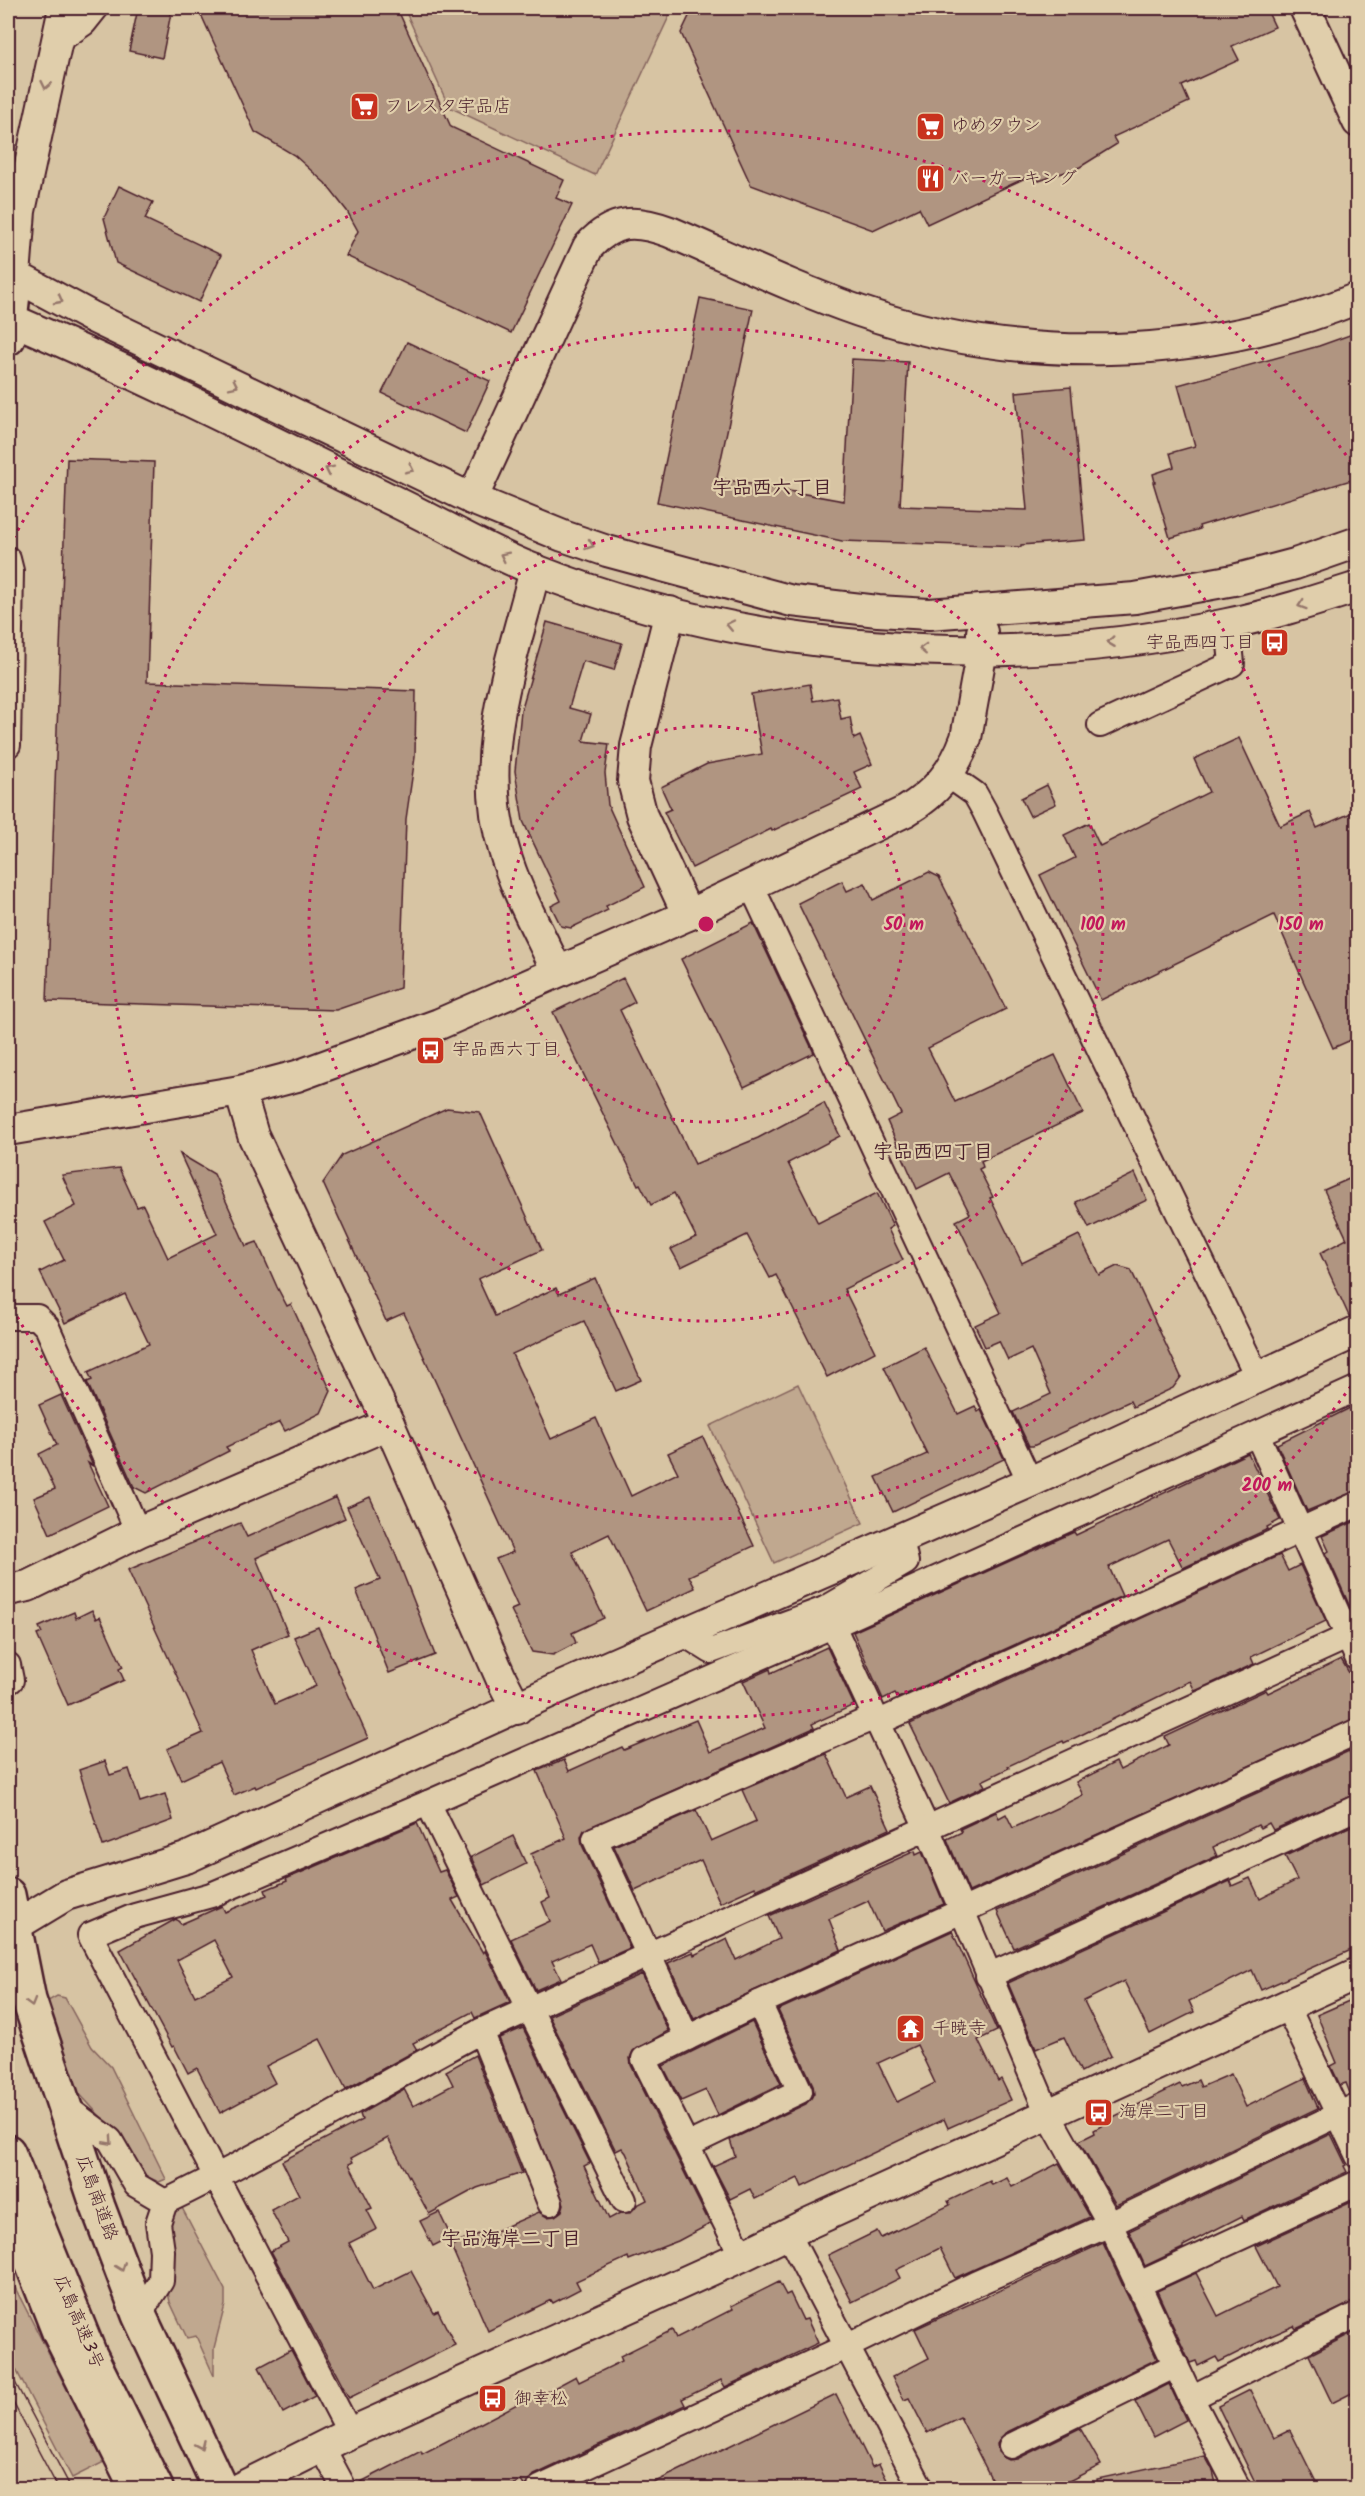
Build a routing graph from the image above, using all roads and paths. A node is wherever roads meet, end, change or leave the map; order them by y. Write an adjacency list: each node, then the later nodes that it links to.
1 (64, 8): 4 (street)
2 (96, 8): 4 (street)
3 (1305, 8): 5 (street)
4 (55, 44): 6 (street, one-way to 6)
5 (1358, 122)
6 (10, 267): 8 (highway); 9 (street, one-way to 9)
7 (1358, 298): 9 (street)
8 (8, 325): 12 (street, one-way to 8)
9 (472, 499): 15 (street, one-way to 15)
10 (1358, 542): 15 (street)
11 (8, 559): 19 (street)
12 (535, 570): 14 (street); 23 (street)
13 (1358, 587): 16 (street, one-way to 16)
14 (670, 612): 17 (street, one-way to 14); 22 (street)
15 (981, 612): 17 (street)
16 (1228, 624): 17 (street, one-way to 17); 18 (street)
17 (982, 650): 20 (street)
18 (1100, 724)
19 (8, 745)
20 (948, 775): 21 (street); 28 (street)
21 (751, 885): 22 (street); 32 (street)
22 (688, 915): 23 (street)
23 (557, 971): 24 (street)
24 (240, 1091): 25 (street); 30 (street)
25 (8, 1130)
26 (8, 1317): 35 (street)
27 (1353, 1336): 28 (street)
28 (1258, 1378): 32 (street)
29 (1358, 1388): 31 (street)
30 (389, 1424): 35 (street); 42 (street)
31 (1257, 1434): 34 (street); 38 (street)
32 (1030, 1482): 36 (street)
33 (1358, 1504): 34 (street)
34 (1300, 1530): 40 (street); 43 (street)
35 (138, 1532): 37 (street)
36 (901, 1539): 38 (street); 39 (street)
37 (8, 1590)
38 (829, 1617): 39 (street); 43 (street); 45 (street)
39 (684, 1634): 42 (street)
40 (1353, 1634): 41 (street); 47 (street)
41 (1358, 1659)
42 (517, 1709): 49 (street)
43 (876, 1720): 47 (street); 50 (street)
44 (1358, 1731): 48 (street)
45 (428, 1803): 55 (street); 64 (street)
46 (1358, 1807): 52 (street)
47 (927, 1828): 48 (street); 50 (street)
48 (961, 1911): 52 (street); 53 (street)
49 (10, 1917): 58 (highway, 広島南道路, one-way to 58)
50 (649, 1956): 55 (street); 57 (street)
51 (1358, 1973): 54 (street)
52 (988, 1976): 60 (street)
53 (759, 2003): 57 (street); 61 (street)
54 (1287, 2006): 59 (street); 60 (street)
55 (530, 2011): 56 (street); 66 (street)
56 (481, 2031): 64 (street); 69 (street)
57 (687, 2038): 61 (street)
58 (63, 2105): 68 (street, one-way to 68); 75 (highway, 広島南道路, one-way to 75)
59 (1348, 2110): 63 (street); 70 (street)
60 (1048, 2114): 70 (street); 71 (street)
61 (687, 2145): 72 (street)
62 (8, 2152): 83 (highway, 広島高速3号)
63 (1358, 2156)
64 (216, 2177): 68 (street); 79 (street)
65 (1358, 2183): 73 (street)
66 (624, 2200)
67 (8, 2202): 82 (highway)
68 (165, 2202): 75 (street)
69 (550, 2202)
70 (1110, 2224): 73 (street); 76 (street)
71 (788, 2234): 72 (street); 76 (street)
72 (742, 2256): 79 (street)
73 (1137, 2285): 77 (street)
74 (1358, 2314): 78 (street)
75 (139, 2315): 84 (highway, 広島南道路, one-way to 84)
76 (848, 2346): 87 (street); 88 (street)
77 (1176, 2365): 78 (street); 80 (street)
78 (1191, 2398): 89 (street)
79 (350, 2433): 81 (street)
80 (1011, 2446)
81 (322, 2447): 85 (street); 86 (street)
82 (137, 2488)
83 (156, 2488)
84 (220, 2488)
85 (240, 2488)
86 (344, 2488)
87 (540, 2488)
88 (921, 2488)
89 (1238, 2488)

